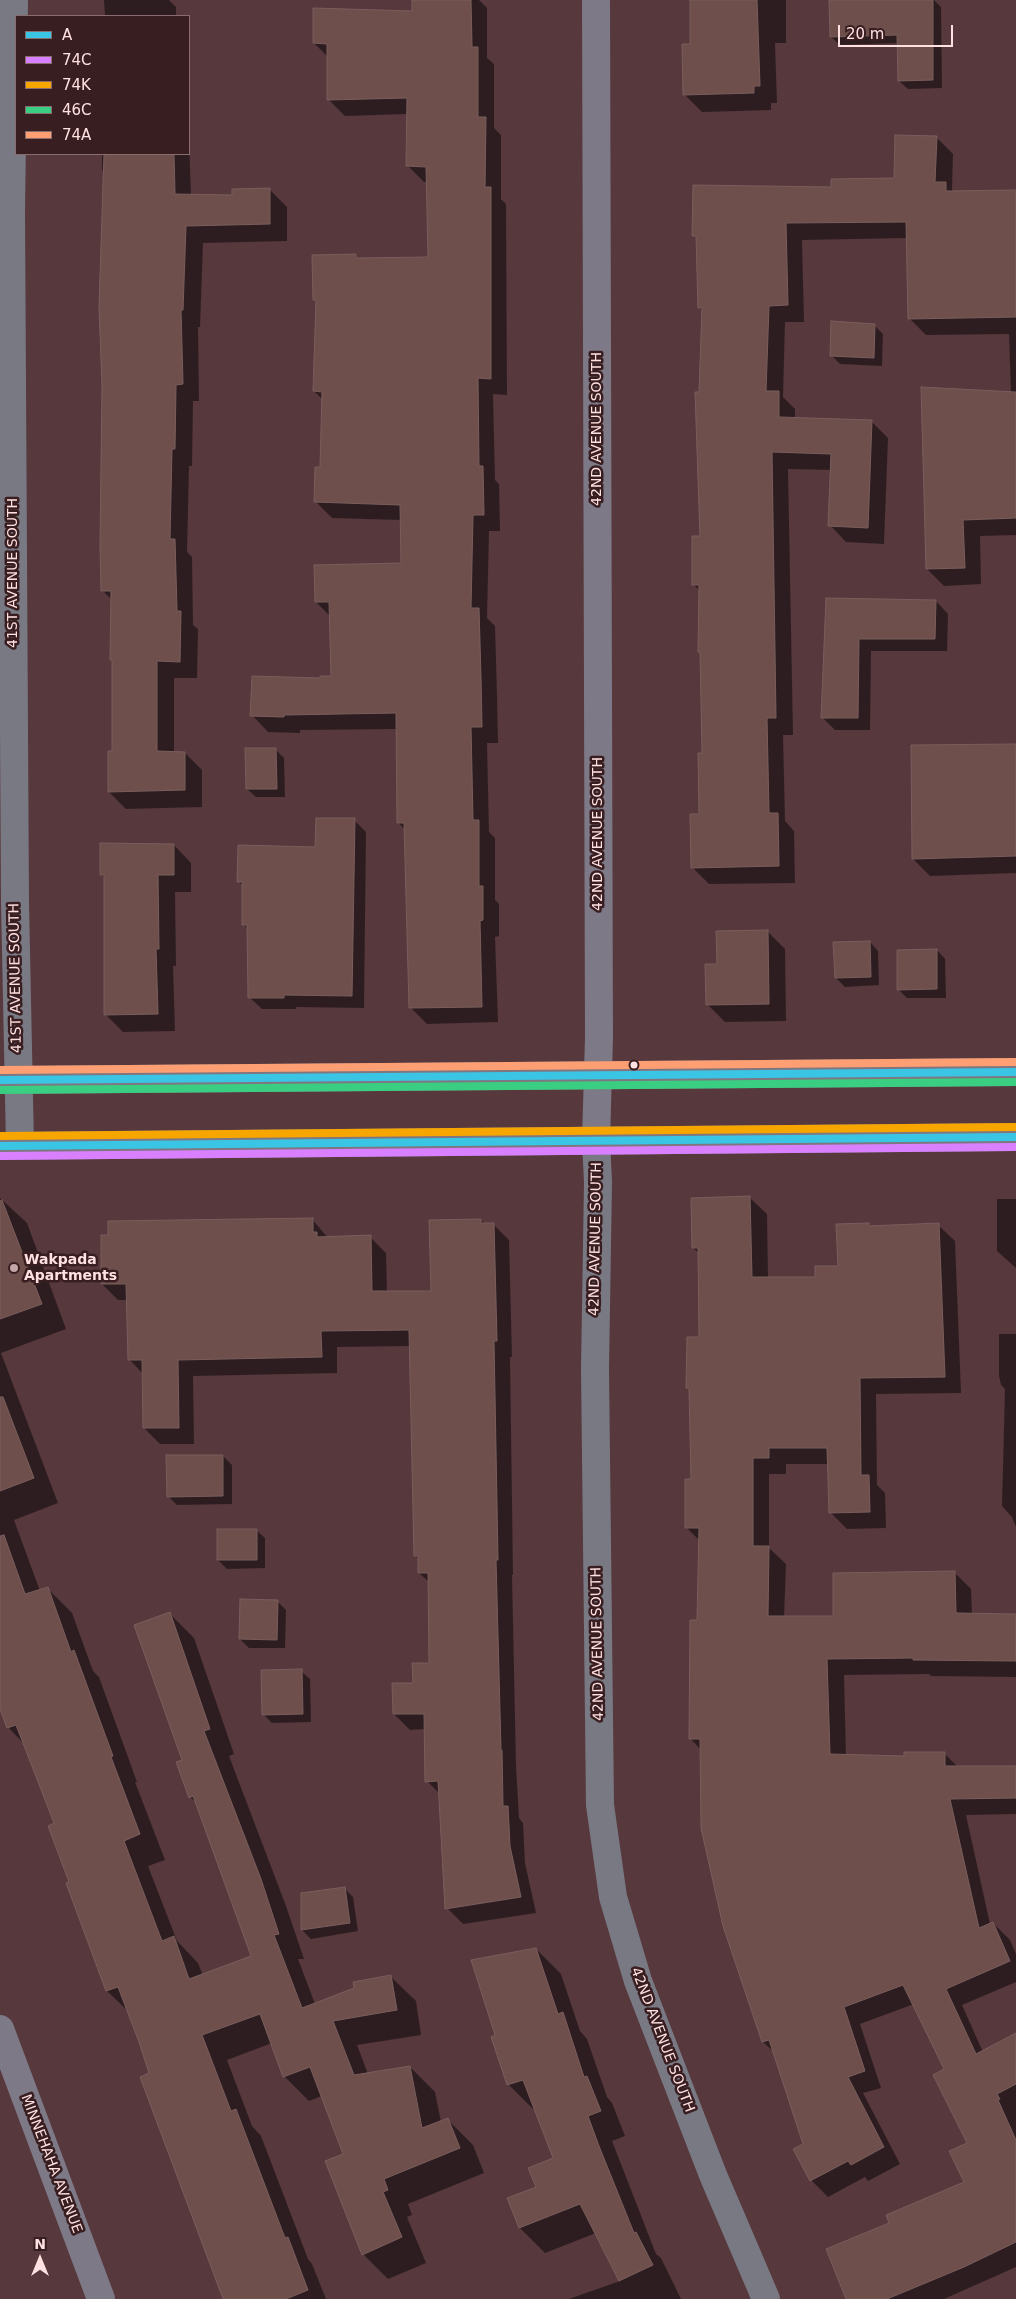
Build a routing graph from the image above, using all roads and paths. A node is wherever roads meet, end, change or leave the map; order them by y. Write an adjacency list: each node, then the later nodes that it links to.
1 (14, 0): 5 (street, 41ST AVENUE SOUTH)
2 (596, 0): 4 (street, 42ND AVENUE SOUTH)
3 (1016, 1072): 4 (main road)
4 (597, 1075): 5 (main road); 7 (street, 42ND AVENUE SOUTH)
5 (9, 1080): 8 (street, 41ST AVENUE SOUTH)
6 (1016, 1137): 7 (main road)
7 (596, 1140): 8 (main road); 11 (street, 42ND AVENUE SOUTH)
8 (10, 1146)
9 (0, 2029): 10 (street, MINNEHAHA AVENUE)
10 (101, 2299)
11 (766, 2299)

